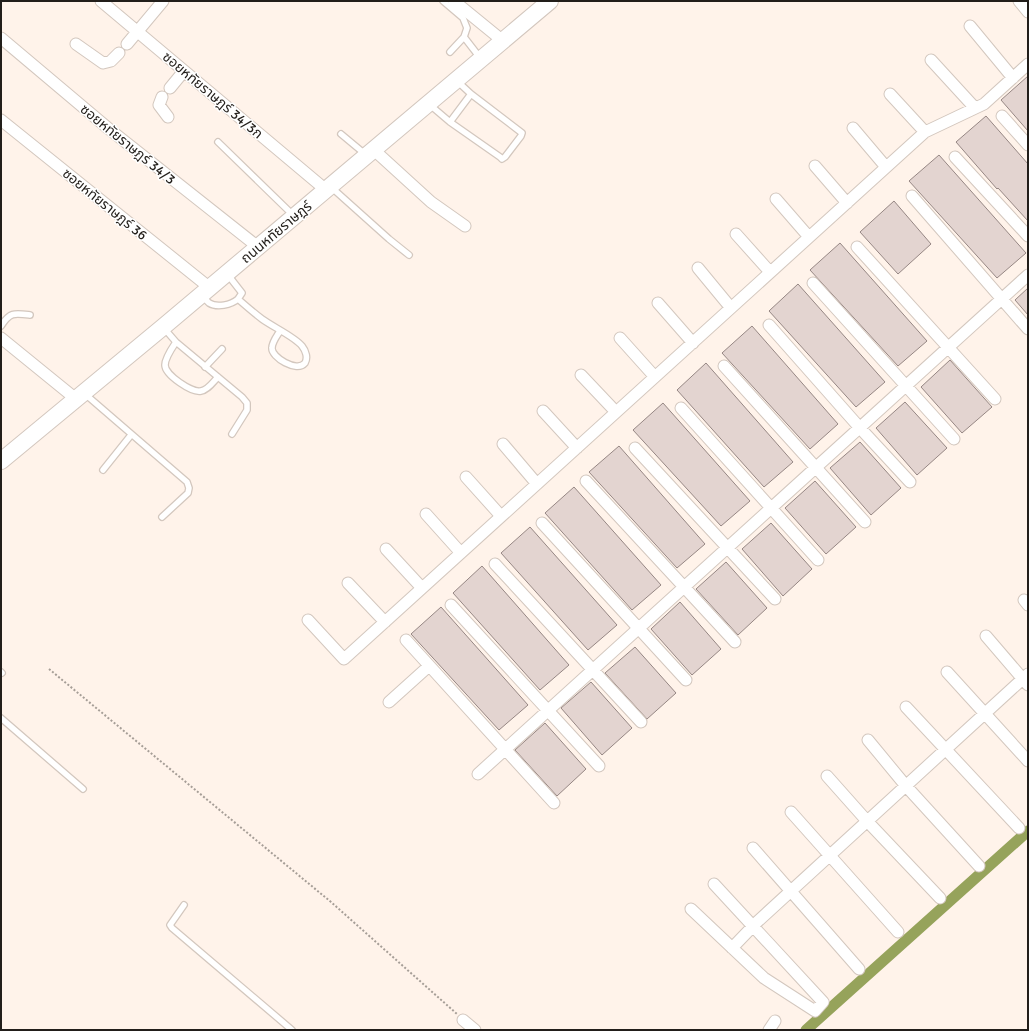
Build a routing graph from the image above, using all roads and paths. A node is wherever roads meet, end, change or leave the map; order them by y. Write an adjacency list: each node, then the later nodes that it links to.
1 (100, 1): 9 (street, ซอยหทัยราษฎร์ 34/3ก)
2 (163, 1): 9 (street)
3 (443, 1): 10 (lane)
4 (454, 1): 12 (street)
5 (550, 1): 12 (main road, ถนนหทัยราษฎร์)
6 (1019, 1): 7 (street)
7 (1028, 12)
8 (970, 26): 21 (street)
9 (137, 32): 14 (street); 20 (street, ซอยหทัยราษฎร์ 34/3ก)
10 (464, 37): 15 (lane); 17 (lane)
11 (1, 38): 51 (street, ซอยหทัยราษฎร์ 34/3)
12 (503, 41): 17 (main road, ถนนหทัยราษฎร์)
13 (76, 44): 16 (street)
14 (127, 44)
15 (450, 52)
16 (119, 53)
17 (481, 59): 22 (main road, ถนนหทัยราษฎร์)
18 (931, 60): 28 (street)
19 (1028, 64): 21 (street)
20 (184, 71): 23 (street); 42 (street, ซอยหทัยราษฎร์ 34/3ก)
21 (1013, 78): 28 (street)
22 (456, 80): 24 (lane); 27 (main road, ถนนหทัยราษฎร์)
23 (170, 88)
24 (471, 94): 32 (lane); 32 (lane)
25 (890, 94): 34 (street)
26 (162, 97): 30 (street)
27 (428, 104): 32 (lane); 38 (main road, ถนนหทัยราษฎร์)
28 (975, 108): 34 (street)
29 (1002, 116): 37 (street)
30 (168, 117)
31 (1, 120): 59 (street, ซอยหทัยราษฎร์ 36)
32 (450, 122)
33 (853, 128): 41 (street)
34 (925, 132): 41 (street)
35 (341, 134): 38 (lane)
36 (218, 142): 46 (lane)
37 (1028, 145)
38 (370, 153): 42 (main road, ถนนหทัยราษฎร์); 47 (street)
39 (956, 157): 49 (street)
40 (815, 166): 45 (street)
41 (886, 167): 45 (street)
42 (328, 188): 46 (main road, ถนนหทัยราษฎร์); 53 (lane)
43 (912, 196): 61 (street)
44 (776, 199): 50 (street)
45 (847, 203): 50 (street)
46 (294, 217): 51 (main road, ถนนหทัยราษฎร์)
47 (465, 226)
48 (736, 234): 55 (street)
49 (1028, 236)
50 (809, 237): 55 (street)
51 (258, 247): 56 (main road, ถนนหทัยราษฎร์)
52 (857, 247): 74 (street)
53 (409, 255)
54 (698, 268): 63 (street)
55 (770, 272): 63 (street)
56 (227, 273): 59 (main road, ถนนหทัยราษฎร์); 60 (lane)
57 (1028, 275): 61 (street)
58 (813, 283): 81 (street)
59 (205, 291): 60 (lane); 67 (main road, ถนนหทัยราษฎร์)
60 (238, 299): 69 (lane)
61 (1001, 300): 68 (street); 74 (street)
62 (658, 303): 73 (street)
63 (731, 308): 73 (street)
64 (30, 315): 66 (lane)
65 (769, 325): 87 (street)
66 (1, 326)
67 (163, 327): 72 (lane); 82 (main road, ถนนหทัยราษฎร์)
68 (1028, 329)
69 (280, 331): 69 (lane)
70 (1, 338): 82 (street)
71 (620, 338): 80 (street)
72 (176, 342): 77 (lane); 79 (lane)
73 (692, 343): 80 (street)
74 (948, 348): 81 (street); 83 (street)
75 (222, 349): 77 (lane)
76 (724, 366): 95 (street)
77 (205, 367): 79 (lane)
78 (581, 375): 86 (street)
79 (218, 377): 88 (lane)
80 (655, 377): 86 (street)
81 (906, 386): 87 (street); 90 (street)
82 (79, 396): 89 (lane); 94 (main road, ถนนหทัยราษฎร์)
83 (996, 399)
84 (680, 408): 101 (street)
85 (543, 410): 92 (street)
86 (616, 412): 92 (street)
87 (860, 428): 95 (street); 99 (street)
88 (232, 434)
89 (131, 435): 96 (lane); 104 (lane)
90 (954, 439)
91 (503, 444): 100 (street)
92 (577, 448): 100 (street)
93 (635, 448): 107 (street)
94 (1, 461)
95 (816, 467): 101 (street); 105 (street)
96 (103, 470)
97 (466, 478): 103 (street)
98 (586, 482): 113 (street)
99 (910, 482)
100 (537, 484): 103 (street)
101 (770, 509): 107 (street); 110 (street)
102 (426, 514): 109 (street)
103 (501, 516): 109 (street)
104 (162, 518)
105 (865, 522)
106 (542, 523): 119 (street)
107 (727, 548): 113 (street); 115 (street)
108 (386, 549): 114 (street)
109 (461, 552): 114 (street)
110 (818, 560)
111 (495, 564): 125 (street)
112 (348, 583): 118 (street)
113 (684, 587): 119 (street); 122 (street)
114 (422, 588): 118 (street)
115 (775, 599)
116 (451, 605): 131 (street)
117 (308, 620): 118 (street)
118 (385, 622)
119 (638, 629): 125 (street); 128 (street)
120 (986, 636): 127 (street)
121 (406, 640): 123 (street)
122 (735, 642)
123 (428, 666): 129 (street); 136 (street)
124 (49, 670): 160 (path)
125 (593, 670): 131 (street); 134 (street)
126 (947, 672): 132 (street)
127 (1026, 679): 132 (street)
128 (686, 680)
129 (389, 702)
130 (906, 707): 137 (street)
131 (548, 710): 136 (street); 139 (street)
132 (984, 714): 137 (street); 138 (street)
133 (1, 718): 143 (lane)
134 (641, 722)
135 (868, 740): 142 (street)
136 (505, 749): 140 (street); 144 (street)
137 (945, 750): 142 (street); 147 (street)
138 (1028, 761)
139 (599, 766)
140 (478, 774)
141 (827, 776): 146 (street)
142 (906, 786): 146 (street); 150 (street)
143 (83, 789)
144 (554, 803)
145 (791, 812): 149 (street)
146 (867, 821): 149 (street); 153 (street)
147 (1019, 828)
148 (753, 848): 152 (street)
149 (829, 855): 152 (street); 157 (street)
150 (979, 866)
151 (714, 884): 156 (street)
152 (790, 892): 156 (street); 159 (street)
153 (940, 898)
154 (184, 905): 161 (lane)
155 (691, 909): 158 (street)
156 (752, 927): 158 (street); 158 (street)
157 (898, 932)
158 (732, 948)
159 (859, 969)
160 (464, 1020): 162 (street)
161 (292, 1030)
162 (475, 1030)

